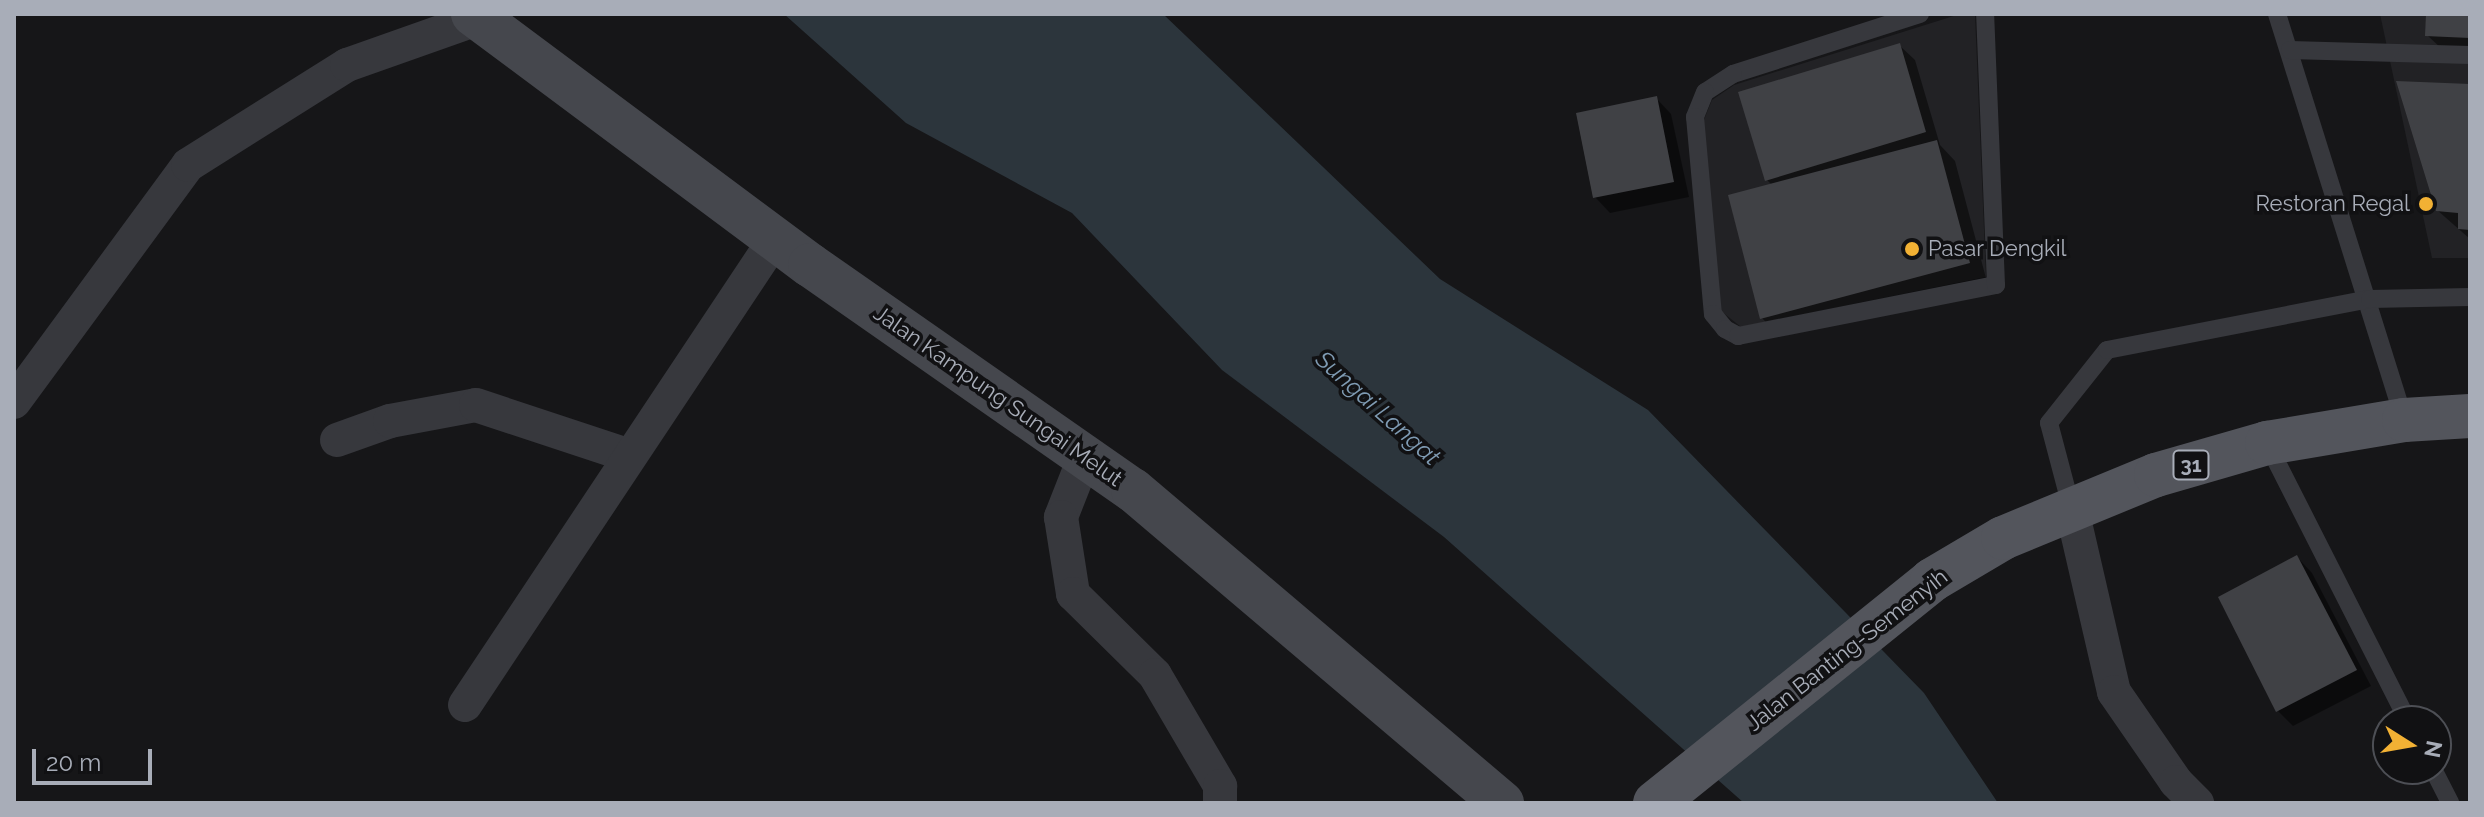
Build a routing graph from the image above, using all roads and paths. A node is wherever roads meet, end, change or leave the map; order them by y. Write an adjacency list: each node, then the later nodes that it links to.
1 (1920, 14): 2 (lane)
2 (1985, 14)
3 (2277, 14): 5 (lane)
4 (475, 16): 7 (main road, Jalan Kampung Sungai Melut); 10 (street)
5 (2290, 50): 6 (lane); 9 (lane)
6 (2470, 55)
7 (775, 239): 15 (street); 16 (main road, Jalan Kampung Sungai Melut)
8 (2470, 297): 9 (lane)
9 (2370, 299): 12 (lane); 17 (lane)
10 (14, 402)
11 (2470, 416): 12 (main road, Jalan Banting-Semenyih / 31)
12 (2404, 420): 14 (main road, Jalan Banting-Semenyih / 31)
13 (337, 440): 15 (street)
14 (2267, 443): 17 (main road, Jalan Banting-Semenyih / 31); 19 (lane)
15 (630, 456): 18 (street)
16 (1085, 456): 21 (street); 22 (main road, Jalan Kampung Sungai Melut)
17 (2072, 510): 23 (main road, Jalan Banting-Semenyih / 31); 24 (street)
18 (465, 705)
19 (2400, 705)
20 (2441, 785): 25 (lane)
21 (1220, 803)
22 (1502, 803)
23 (1655, 803)
24 (2197, 803)
25 (2450, 803)

